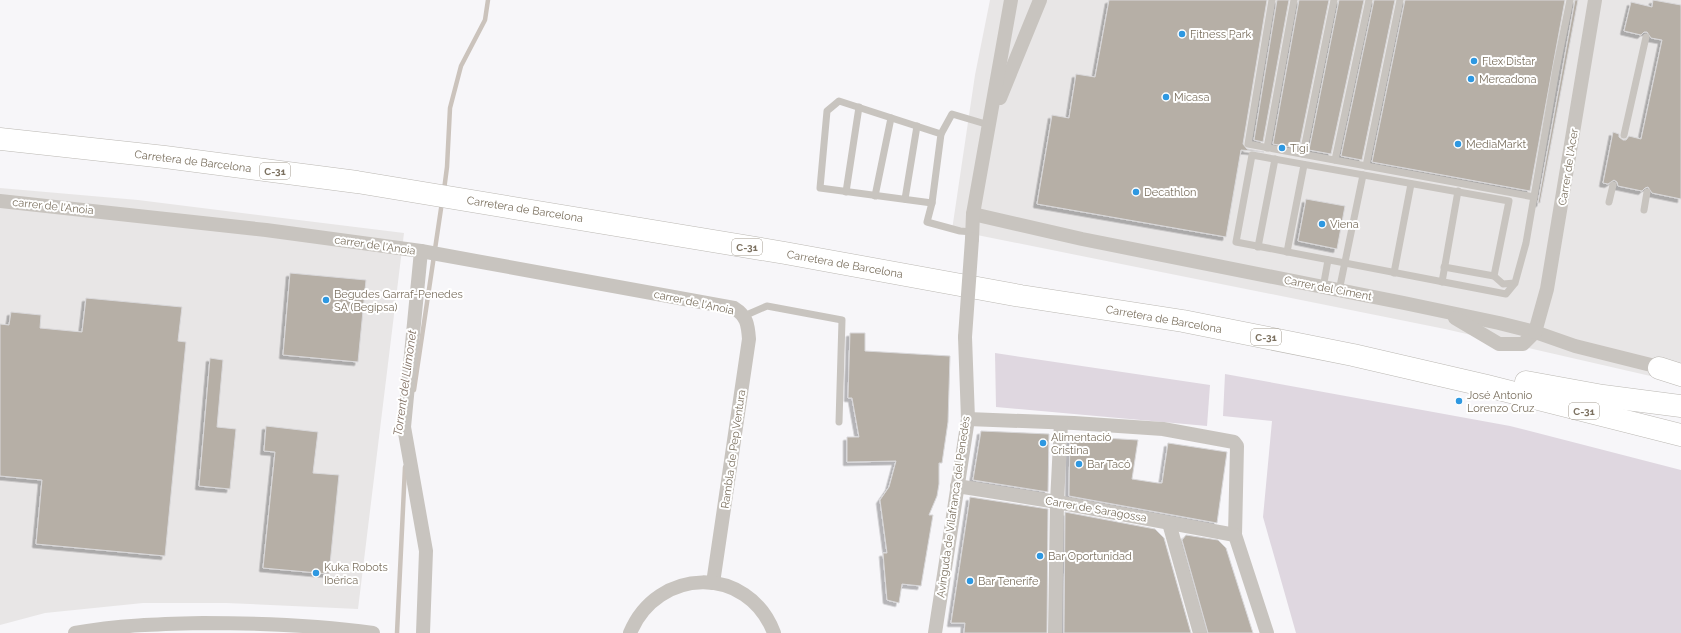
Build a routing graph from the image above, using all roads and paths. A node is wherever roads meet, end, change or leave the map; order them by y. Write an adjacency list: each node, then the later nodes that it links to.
1 (1011, 0): 13 (street, Avinguda de Vilafranca del Penedès)
2 (1040, 0): 13 (street, Avinguda de Vilafranca del Penedès)
3 (1272, 0): 18 (lane)
4 (1294, 0): 18 (lane)
5 (1334, 0): 19 (lane)
6 (1369, 0): 21 (lane)
7 (1400, 0): 23 (lane)
8 (1570, 0): 31 (lane)
9 (1595, 0): 53 (street, Carrer de l'Acer)
10 (1646, 37): 16 (lane)
11 (858, 107): 12 (lane); 28 (lane); 28 (lane)
12 (891, 118): 14 (lane); 30 (lane)
13 (990, 122): 15 (lane); 37 (street, Avinguda de Vilafranca del Penedès)
14 (918, 126): 15 (lane); 32 (lane)
15 (941, 134): 35 (lane)
16 (1624, 135)
17 (0, 139): 56 (highway, Carretera de Barcelona / C-31)
18 (1268, 148): 19 (lane)
19 (1303, 154): 21 (lane)
20 (1275, 159): 22 (lane); 39 (lane); 39 (lane)
21 (1335, 160): 23 (lane)
22 (1304, 165): 24 (lane); 41 (lane)
23 (1366, 166): 31 (lane)
24 (1363, 175): 25 (lane); 43 (lane)
25 (1412, 184): 27 (lane); 45 (lane)
26 (1613, 185): 34 (lane)
27 (1458, 191): 44 (lane); 46 (lane)
28 (846, 192): 30 (lane)
29 (1647, 192): 36 (lane)
30 (875, 196): 32 (lane)
31 (1534, 197): 48 (lane)
32 (905, 200): 35 (lane)
33 (0, 201): 40 (street, carrer de l'Anoia)
34 (1609, 202)
35 (932, 203): 38 (lane)
36 (1644, 210)
37 (973, 214): 38 (street, Avinguda de Vilafranca del Penedès); 49 (street, Carrer del Ciment)
38 (972, 235): 58 (street, Avinguda de Vilafranca del Penedès, bridge)
39 (1258, 247): 41 (lane)
40 (421, 251): 52 (street, carrer de l'Anoia); 69 (street)
41 (1287, 252): 42 (lane)
42 (1328, 260): 43 (lane); 49 (lane)
43 (1345, 264): 45 (lane); 50 (lane)
44 (1444, 267): 46 (lane); 47 (lane)
45 (1394, 274): 47 (lane)
46 (1494, 276): 48 (lane)
47 (1442, 282): 48 (lane)
48 (1515, 283)
49 (1323, 288): 50 (street, Carrer del Ciment)
50 (1339, 291): 51 (street, Carrer del Ciment)
51 (1444, 312): 53 (street, Carrer del Ciment); 53 (street)
52 (744, 316): 59 (lane); 66 (street, Rambla de Pep Ventura)
53 (1535, 332): 54 (street, Carrer del Ciment)
54 (1659, 368): 55 (highway)
55 (1681, 374)
56 (1487, 386): 57 (highway); 61 (highway, Carretera de Barcelona / C-31)
57 (1681, 406)
58 (968, 420): 60 (street); 62 (street, Avinguda de Vilafranca del Penedès)
59 (839, 422)
60 (1061, 422): 63 (street); 65 (street)
61 (1681, 435)
62 (957, 486): 63 (street, Carrer de Saragossa); 72 (street, Avinguda de Vilafranca del Penedès)
63 (1057, 502): 64 (street, Carrer de Saragossa); 73 (street)
64 (1170, 523): 65 (street, Carrer de Saragossa); 74 (street)
65 (1235, 535): 75 (street)
66 (713, 583): 70 (street); 71 (street)
67 (75, 633): 68 (street)
68 (373, 633)
69 (423, 633)
70 (630, 633)
71 (774, 633)
72 (935, 633)
73 (1055, 633)
74 (1200, 633)
75 (1267, 633)

